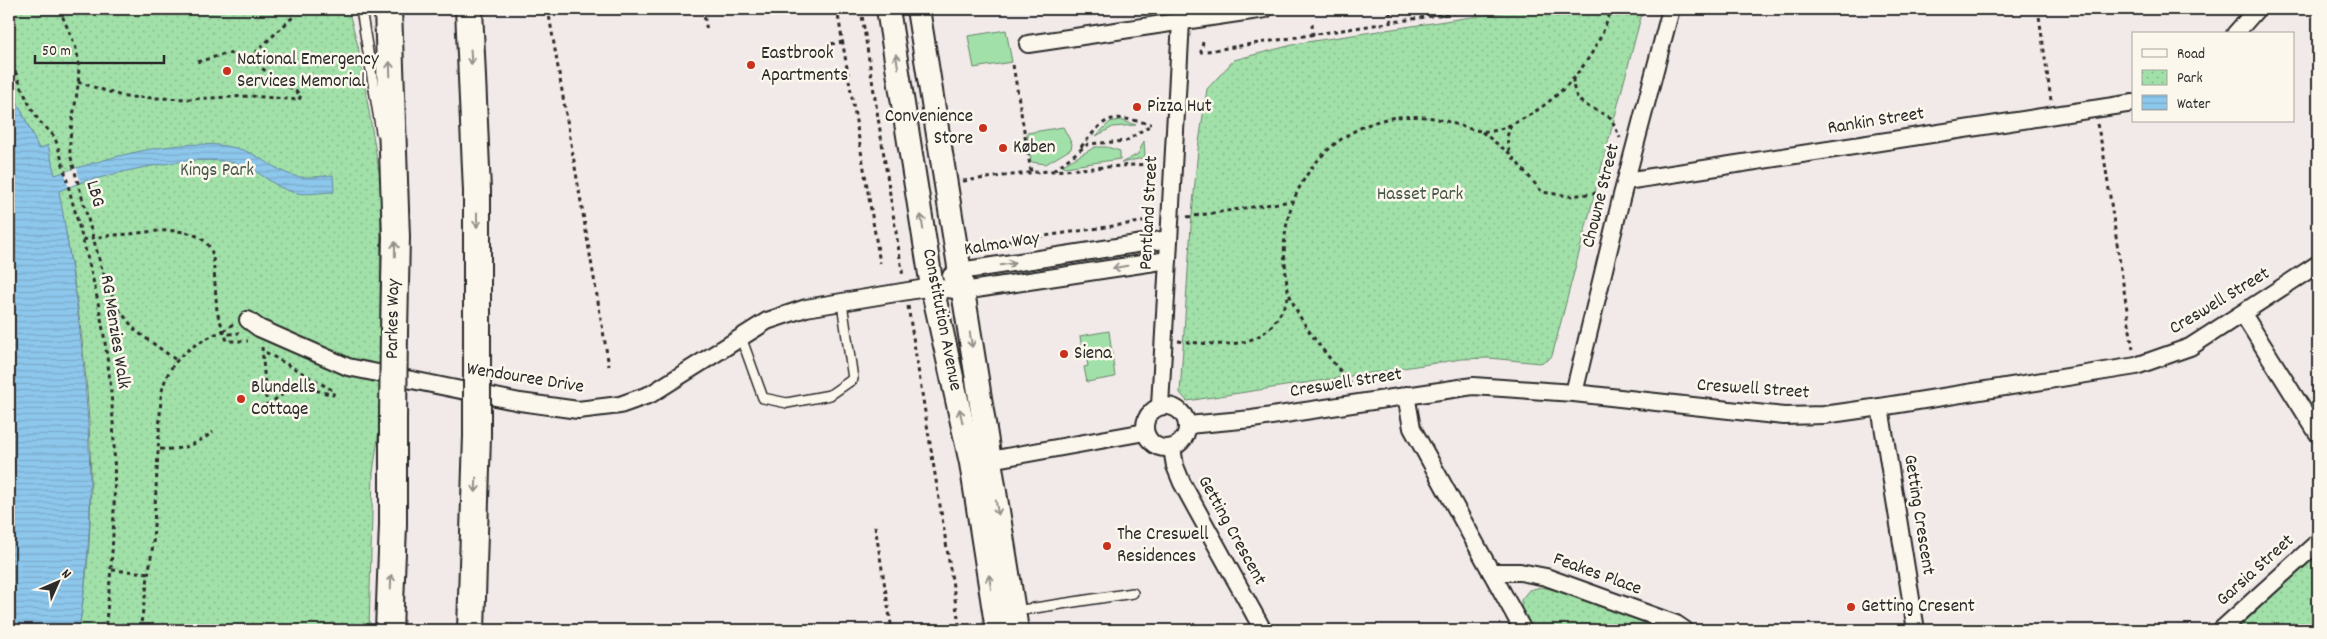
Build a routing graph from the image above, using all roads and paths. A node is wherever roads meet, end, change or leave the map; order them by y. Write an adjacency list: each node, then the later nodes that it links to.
1 (60, 9): 37 (path, LBG)
2 (292, 9): 34 (path)
3 (361, 9): 56 (lane)
4 (388, 9): 56 (main road, Parkes Way, one-way to 4)
5 (469, 9): 107 (main road, one-way to 107, bridge)
6 (548, 9): 81 (path)
7 (703, 9): 25 (path)
8 (837, 9): 28 (path)
9 (861, 9): 69 (path)
10 (888, 9): 68 (street, Constitution Avenue, one-way to 10)
11 (918, 9): 67 (street, Constitution Avenue)
12 (1085, 9): 22 (path)
13 (1265, 9): 21 (street)
14 (1477, 9): 19 (path)
15 (1611, 9): 36 (path)
16 (1671, 9): 44 (street, Chowne Street)
17 (2038, 9): 40 (path)
18 (2257, 9): 26 (street)
19 (1461, 10): 23 (path)
20 (1390, 11): 23 (path)
21 (1180, 13): 31 (street); 61 (street, Pentland Street)
22 (1086, 14)
23 (1391, 22): 27 (path)
24 (1312, 24): 27 (path)
25 (707, 31)
26 (2237, 32)
27 (1313, 35): 29 (path)
28 (843, 42): 30 (path); 65 (path)
29 (1203, 42)
30 (831, 44)
31 (1028, 44)
32 (9, 56): 48 (path, RG Menzies Walk)
33 (196, 62): 34 (path)
34 (259, 62): 37 (path)
35 (1013, 65): 50 (path)
36 (1573, 77): 41 (path); 44 (path)
37 (78, 82): 47 (path, LBG)
38 (2132, 103): 39 (street, Rankin Street)
39 (2093, 109): 40 (street, Rankin Street); 82 (path)
40 (2053, 115): 51 (street, Rankin Street)
41 (1512, 124): 42 (path); 45 (path)
42 (1481, 132): 45 (path); 57 (path)
43 (1080, 149): 43 (path); 49 (path)
44 (1634, 150): 51 (street, Chowne Street)
45 (1509, 152): 55 (path)
46 (1149, 164): 49 (path)
47 (73, 168): 48 (path); 53 (path, LBG)
48 (64, 171): 54 (path, RG Menzies Walk)
49 (1052, 171): 50 (path)
50 (1031, 172): 52 (path)
51 (1626, 181): 55 (street, Chowne Street)
52 (962, 182)
53 (77, 185): 54 (path); 60 (path, LBG)
54 (69, 188): 62 (path, RG Menzies Walk)
55 (1621, 199): 84 (street, Chowne Street)
56 (393, 201): 106 (main road, Parkes Way, one-way to 56, bridge)
57 (1292, 201): 58 (path); 70 (path)
58 (1182, 217)
59 (1158, 220): 63 (path)
60 (92, 238): 62 (path); 74 (path); 80 (path, LBG)
61 (1169, 239): 64 (street, Pentland Street); 67 (street, Kalma Way, one-way to 61)
62 (84, 240): 99 (path, RG Menzies Walk)
63 (972, 246)
64 (1168, 260): 67 (street, Kalma Way, one-way to 67); 76 (street, Pentland Street)
65 (880, 263)
66 (2318, 264): 72 (street, Creswell Street)
67 (961, 281): 68 (street, Kalma Way); 96 (street, Constitution Avenue, one-way to 96)
68 (932, 287): 69 (street, Wendouree Drive); 103 (street, Constitution Avenue, one-way to 68)
69 (905, 292): 71 (street, Wendouree Drive); 109 (path)
70 (1290, 294): 76 (path); 83 (path)
71 (842, 303): 75 (street, Wendouree Drive); 75 (lane)
72 (2243, 314): 82 (street, Creswell Street); 93 (street)
73 (248, 320): 75 (street, Wendouree Drive)
74 (223, 331): 77 (path); 80 (path)
75 (741, 337)
76 (1164, 339): 87 (street, Pentland Street)
77 (252, 341)
78 (268, 346): 79 (path); 86 (path); 86 (path)
79 (273, 349)
80 (176, 360): 94 (path)
81 (609, 366)
82 (2136, 366): 88 (street, Creswell Street)
83 (1351, 383)
84 (1574, 393): 85 (street, Creswell Street); 88 (street, Creswell Street)
85 (1406, 395): 90 (street, Creswell Street); 100 (street)
86 (267, 405): 89 (path)
87 (1160, 406): 90 (street); 92 (street)
88 (1880, 407): 113 (street, Getting Crescent)
89 (267, 410)
90 (1188, 425): 95 (street)
91 (213, 432): 94 (path)
92 (1145, 432): 95 (street); 96 (street)
93 (2318, 434)
94 (160, 448): 101 (path)
95 (1172, 448): 110 (street, Getting Crescent)
96 (990, 460): 103 (street, Constitution Avenue, one-way to 103)
97 (875, 526): 108 (path)
98 (2318, 542): 114 (street, Garsia Street)
99 (112, 570): 101 (path); 104 (path, RG Menzies Walk)
100 (1491, 572): 111 (street); 112 (street, Feakes Place)
101 (150, 573): 105 (path)
102 (1133, 593): 103 (lane)
103 (1005, 621)
104 (105, 630)
105 (140, 630)
106 (389, 630)
107 (471, 630)
108 (892, 630)
109 (960, 630)
110 (1263, 630)
111 (1523, 630)
112 (1686, 630)
113 (1916, 630)
114 (2221, 630)

